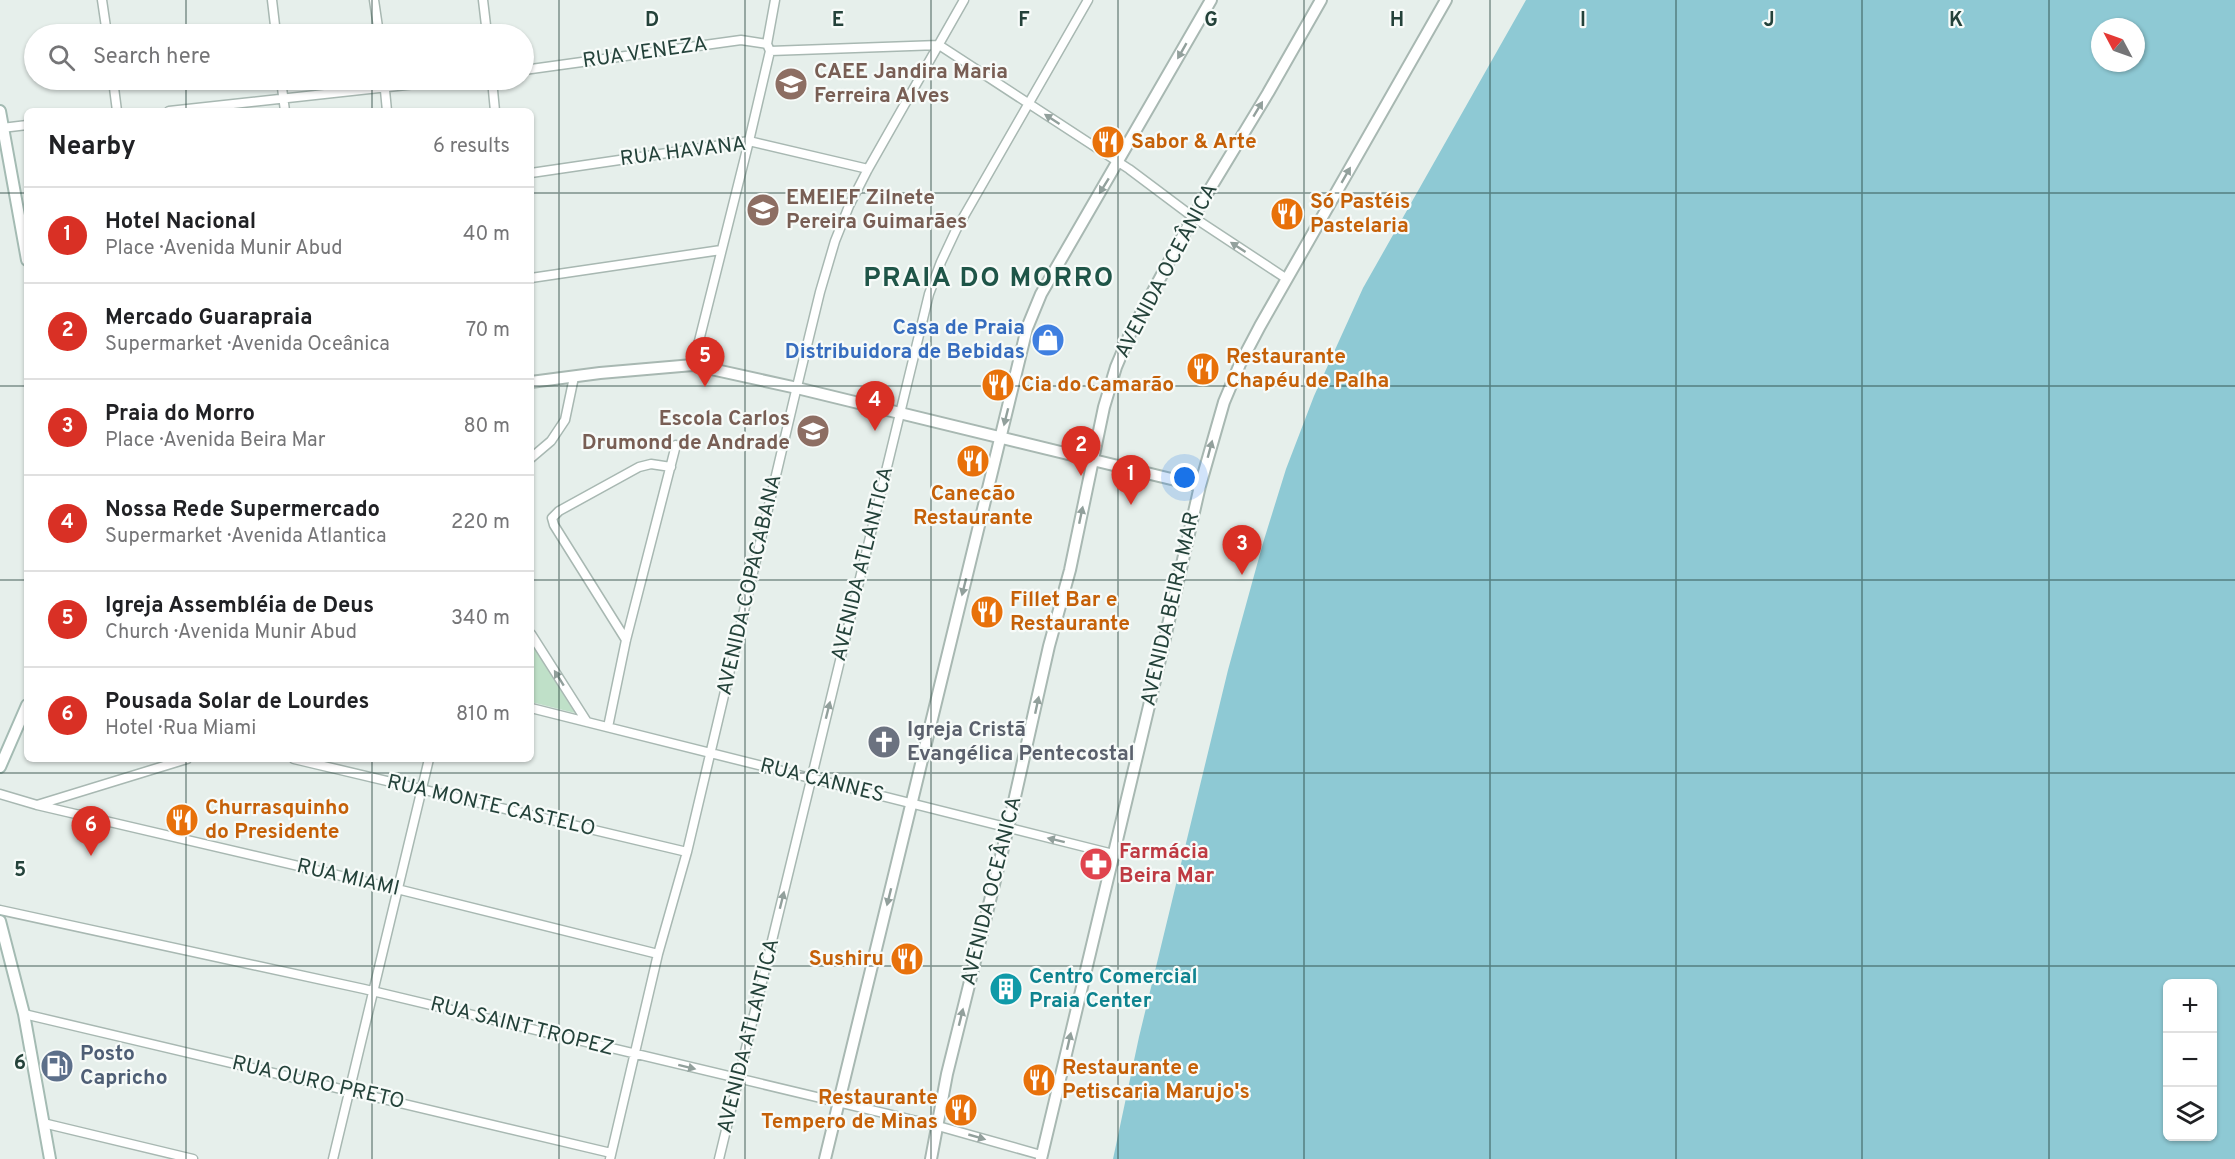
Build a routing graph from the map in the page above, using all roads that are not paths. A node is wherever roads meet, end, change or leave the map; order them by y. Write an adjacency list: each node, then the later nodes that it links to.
1 (102, 0): 11 (street)
2 (272, 0): 12 (street)
3 (375, 0): 13 (street)
4 (483, 0): 14 (street)
5 (775, 0): 16 (street)
6 (964, 0): 15 (street, AVENIDA COPACABANA)
7 (1088, 0): 24 (street, AVENIDA ATLANTICA)
8 (1211, 0): 34 (street, one-way to 34)
9 (1321, 0): 37 (street, AVENIDA OCEÂNICA, one-way to 9)
10 (1446, 0): 41 (street, AVENIDA BEIRA MAR, one-way to 10)
11 (105, 24)
12 (275, 24)
13 (377, 24)
14 (486, 24)
15 (939, 45): 16 (street, RUA VENEZA); 24 (street); 35 (street, AVENIDA COPACABANA)
16 (768, 47): 17 (street, RUA VENEZA); 33 (street)
17 (534, 69)
18 (114, 90): 25 (street)
19 (283, 90): 23 (street)
20 (344, 90): 23 (street)
21 (385, 90): 28 (street)
22 (493, 90): 29 (street)
23 (284, 99): 26 (street); 27 (street)
24 (1028, 104): 34 (street, one-way to 24); 46 (street, AVENIDA ATLANTICA)
25 (117, 108)
26 (198, 108)
27 (285, 108)
28 (387, 108)
29 (495, 108)
30 (0, 113): 32 (street)
31 (24, 125): 32 (street)
32 (2, 128): 38 (street)
33 (749, 141): 35 (street, RUA HAVANA); 36 (street, RUA HAVANA); 39 (street)
34 (1119, 163): 37 (street); 47 (street, one-way to 47)
35 (868, 169): 45 (street, AVENIDA COPACABANA)
36 (534, 173)
37 (1193, 217): 41 (street, one-way to 37); 50 (street, AVENIDA OCEÂNICA)
38 (24, 244)
39 (721, 250): 40 (street); 42 (street)
40 (534, 278)
41 (1287, 279): 52 (street, AVENIDA BEIRA MAR, one-way to 41)
42 (693, 365): 43 (street); 45 (street)
43 (574, 377): 44 (street); 49 (street)
44 (534, 382)
45 (797, 388): 46 (street); 59 (street, AVENIDA COPACABANA)
46 (900, 412): 47 (street); 64 (street, AVENIDA ATLANTICA, one-way to 46)
47 (1001, 437): 50 (street); 67 (street, one-way to 67)
48 (676, 445): 51 (street)
49 (534, 455)
50 (1093, 459): 52 (street); 69 (street, AVENIDA OCEÂNICA, one-way to 50)
51 (671, 467): 54 (street); 54 (street)
52 (1200, 486): 71 (street, AVENIDA BEIRA MAR)
53 (534, 639): 57 (street, one-way to 53)
54 (626, 640): 58 (street)
55 (534, 709): 57 (street, RUA CANNES)
56 (24, 712): 63 (street)
57 (586, 722): 58 (street, RUA CANNES)
58 (608, 727): 59 (street, RUA CANNES)
59 (711, 753): 64 (street, RUA CANNES); 70 (street, AVENIDA COPACABANA)
60 (177, 762): 68 (street)
61 (307, 762): 65 (street, RUA MONTE CASTELO)
62 (428, 762): 65 (street)
63 (0, 767)
64 (811, 778): 67 (street, RUA CANNES); 79 (street, AVENIDA ATLANTICA, one-way to 64)
65 (421, 789): 70 (street, RUA MONTE CASTELO); 72 (street)
66 (0, 794): 68 (street)
67 (912, 803): 69 (street, RUA CANNES); 81 (street, one-way to 81)
68 (37, 806): 72 (street, RUA MIAMI)
69 (1008, 828): 71 (street, RUA CANNES, one-way to 69); 83 (street, AVENIDA OCEÂNICA, one-way to 69)
70 (687, 852): 75 (street, AVENIDA COPACABANA)
71 (1113, 854): 85 (street, AVENIDA BEIRA MAR, one-way to 71)
72 (397, 889): 75 (street, RUA MIAMI); 76 (street)
73 (0, 910): 76 (street, RUA SAINT TROPEZ)
74 (0, 921): 77 (street)
75 (658, 954): 78 (street, AVENIDA COPACABANA)
76 (373, 991): 78 (street, RUA SAINT TROPEZ); 80 (street)
77 (24, 1014): 80 (street, RUA OURO PRETO); 82 (street)
78 (635, 1054): 79 (street, RUA SAINT TROPEZ, one-way to 79); 84 (street, AVENIDA COPACABANA)
79 (738, 1079): 81 (street, RUA SAINT TROPEZ); 89 (street, AVENIDA ATLANTICA)
80 (349, 1091): 84 (street, RUA OURO PRETO); 88 (street)
81 (838, 1103): 83 (street, RUA SAINT TROPEZ); 90 (street)
82 (43, 1123): 86 (street); 87 (street)
83 (938, 1126): 85 (street, RUA SAINT TROPEZ, one-way to 85); 91 (street, AVENIDA OCEÂNICA)
84 (611, 1156)
85 (1041, 1157)
86 (50, 1159)
87 (193, 1159)
88 (333, 1159)
89 (719, 1159)
90 (825, 1159)
91 (931, 1159)

